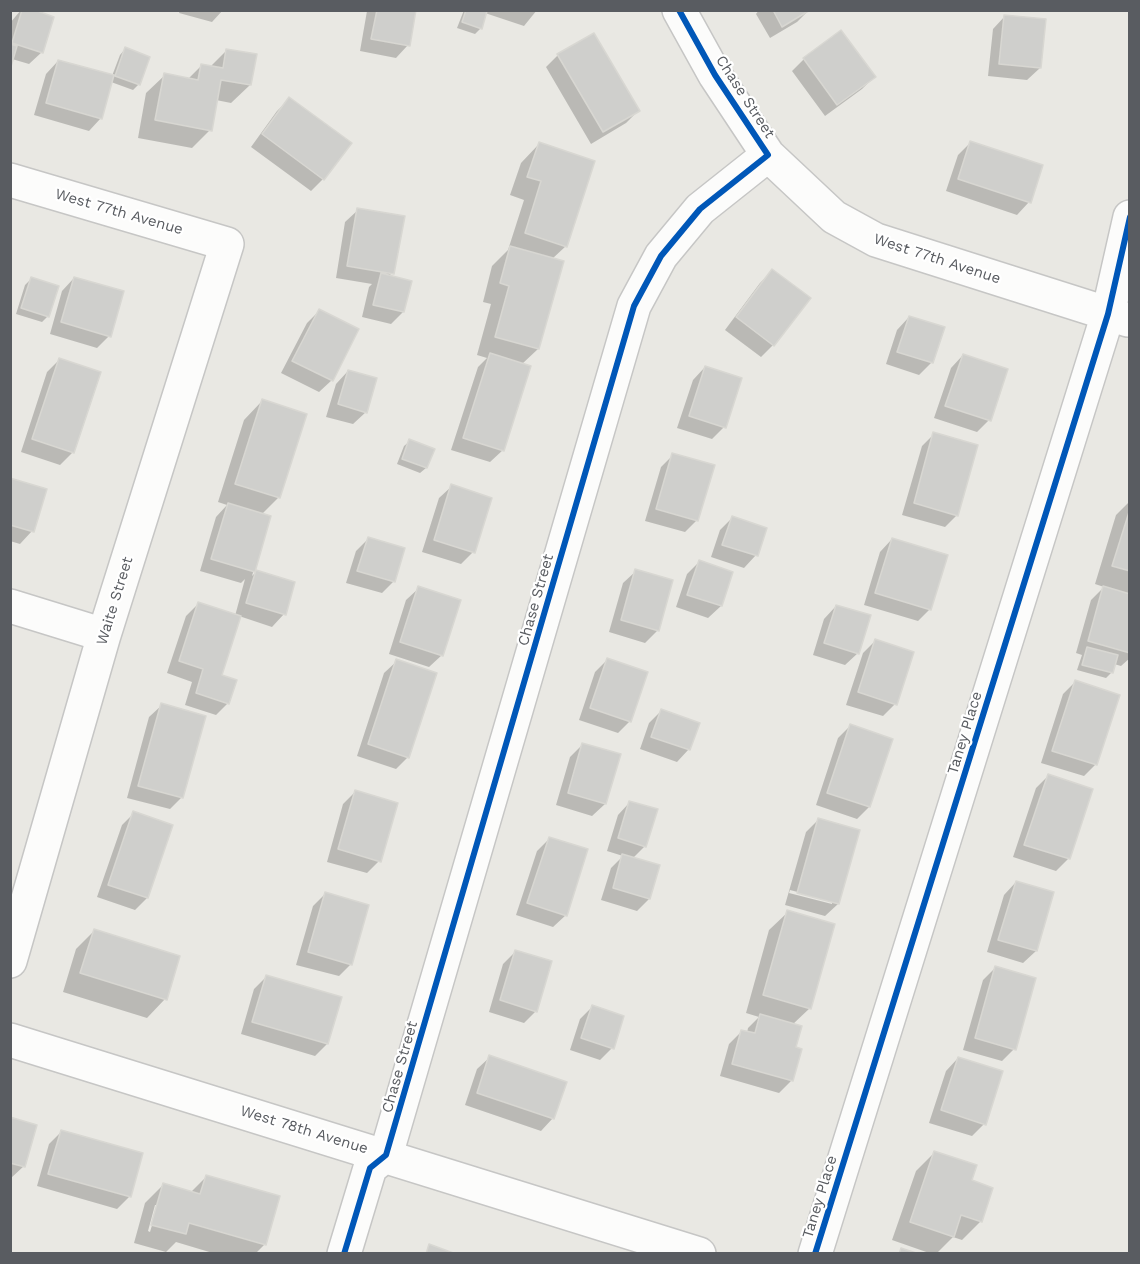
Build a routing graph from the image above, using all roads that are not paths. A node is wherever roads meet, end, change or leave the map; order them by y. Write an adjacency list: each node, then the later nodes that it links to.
1 (679, 10): 2 (street, Chase Street)
2 (768, 155): 6 (street, West 77th Avenue); 11 (street, Chase Street)
3 (10, 180): 5 (street, West 77th Avenue)
4 (1130, 217): 6 (street, Taney Place)
5 (227, 244): 8 (street, Waite Street)
6 (1119, 317): 14 (street, Taney Place)
7 (10, 606): 8 (street)
8 (104, 635): 9 (street, Waite Street)
9 (10, 961)
10 (10, 1040): 11 (street, West 78th Avenue)
11 (386, 1155): 12 (street, Chase Street); 13 (street, West 78th Avenue)
12 (344, 1254)
13 (699, 1254)
14 (815, 1254)

